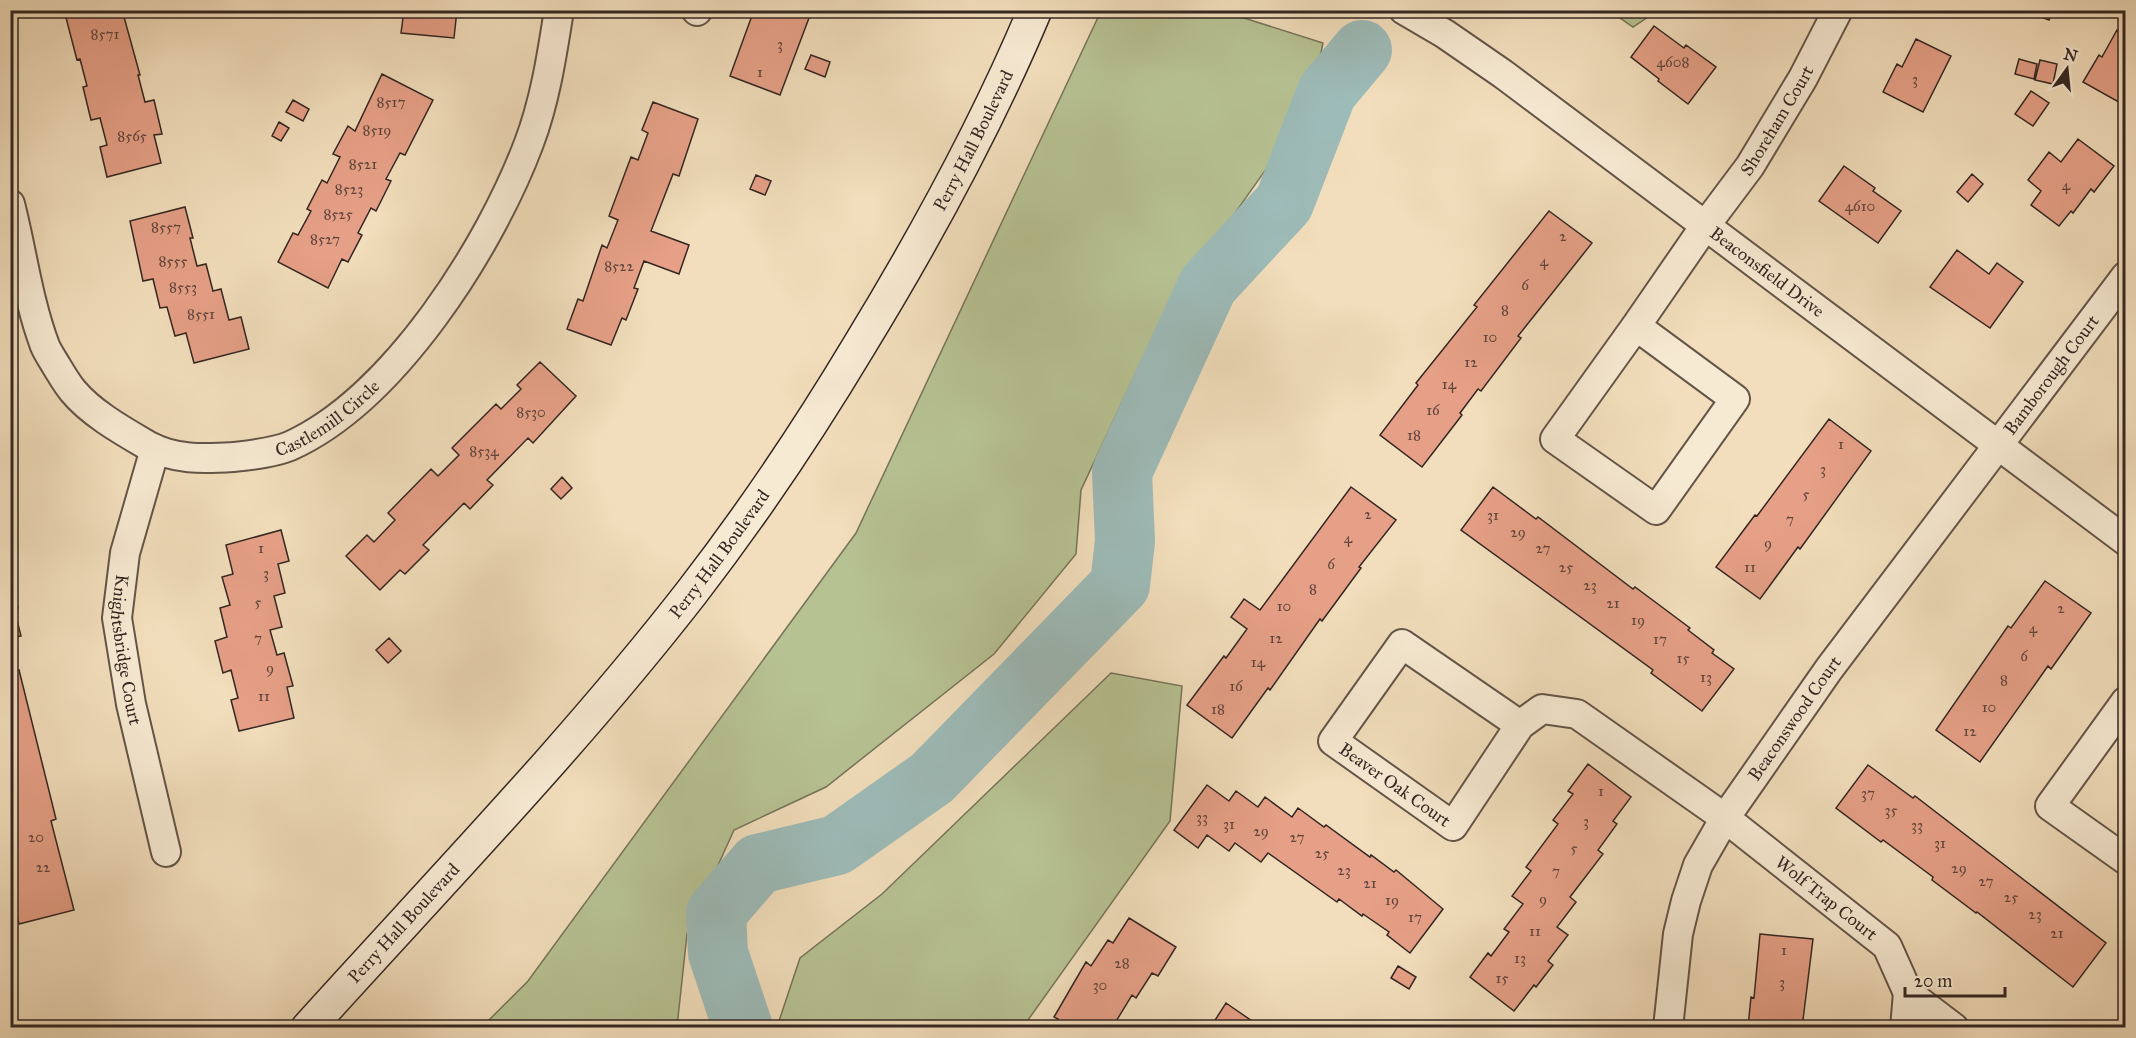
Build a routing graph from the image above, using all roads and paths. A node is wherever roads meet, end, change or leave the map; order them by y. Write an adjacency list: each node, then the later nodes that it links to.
1 (559, 10): 10 (street, Castlemill Circle)
2 (1035, 10): 18 (main road, Perry Hall Boulevard)
3 (1404, 10): 6 (street, Beaconsfield Drive)
4 (1838, 10): 6 (street, Shoreham Court)
5 (10, 204): 10 (street, Castlemill Circle)
6 (1705, 226): 8 (street, Shoreham Court); 9 (street, Beaconsfield Drive)
7 (2126, 276): 9 (street, Bamborough Court)
8 (1636, 326): 8 (street, Shoreham Court)
9 (1998, 446): 11 (street, Beaconsfield Drive); 14 (street, Beaconswood Court)
10 (155, 449): 15 (street, Knightsbridge Court)
11 (2126, 541)
12 (2126, 701): 16 (street)
13 (1520, 725): 13 (street, Beaver Oak Court); 14 (street, Beaver Oak Court)
14 (1725, 818): 17 (street, Wolf Trap Court); 19 (street, Beaconswood Court)
15 (166, 852)
16 (2126, 860)
17 (1908, 993): 20 (street, Wolf Trap Court); 21 (street, Wolf Trap Court)
18 (308, 1028)
19 (1668, 1028)
20 (1905, 1028)
21 (1954, 1028)

